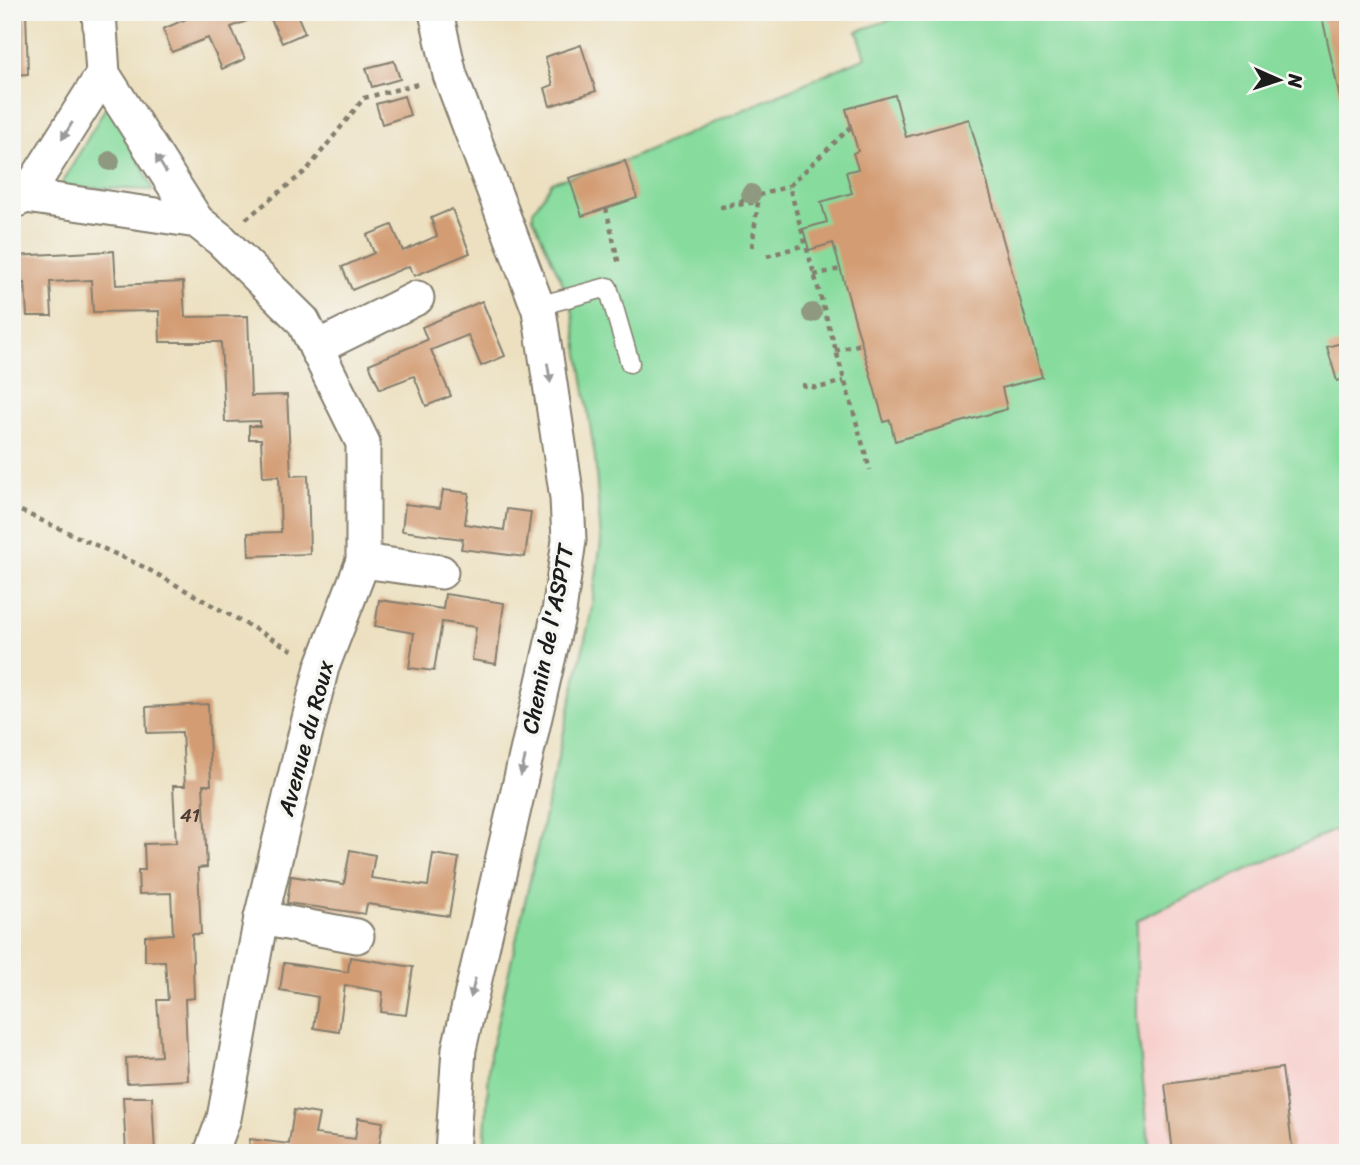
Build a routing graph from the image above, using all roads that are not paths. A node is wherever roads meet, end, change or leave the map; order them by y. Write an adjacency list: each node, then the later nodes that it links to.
1 (99, 12): 3 (street, Avenue du Roux)
2 (436, 12): 7 (street, Chemin de l'ASPTT)
3 (103, 74): 4 (street, one-way to 4); 5 (street, Avenue du Roux, one-way to 3)
4 (19, 199): 5 (street)
5 (209, 231): 8 (street, Avenue du Roux)
6 (417, 298): 8 (street)
7 (538, 306): 9 (lane); 15 (street, Chemin de l'ASPTT, one-way to 15)
8 (316, 348): 10 (street, Avenue du Roux)
9 (630, 363)
10 (363, 561): 11 (street); 12 (street, Avenue du Roux)
11 (441, 572)
12 (261, 918): 13 (street); 14 (street, Avenue du Roux)
13 (357, 936)
14 (211, 1153)
15 (452, 1153)

